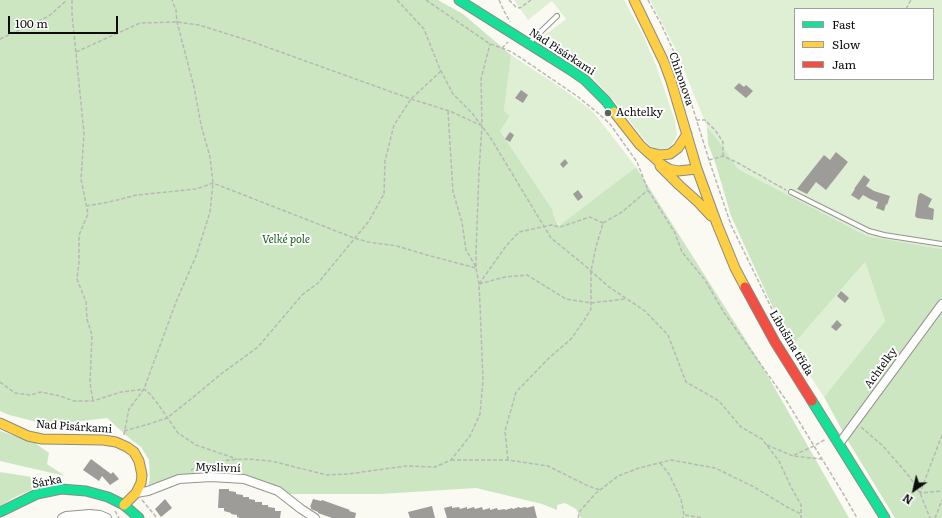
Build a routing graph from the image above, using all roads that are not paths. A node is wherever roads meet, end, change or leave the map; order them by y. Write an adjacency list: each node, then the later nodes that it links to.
1 (459, 0): 4 (street, Nad Pisárkami)
2 (634, 0): 5 (street, Chironova)
3 (557, 16): 4 (lane)
4 (528, 44): 6 (street, Nad Pisárkami)
5 (687, 134): 6 (street); 7 (street, Chironova)
6 (645, 151): 7 (street, Nad Pisárkami); 9 (street)
7 (697, 169): 9 (street, Libušina třída)
8 (791, 192): 10 (lane)
9 (717, 224): 13 (street, Libušina třída)
10 (942, 244)
11 (942, 304): 13 (street, Achtelky)
12 (0, 423): 14 (street, Nad Pisárkami)
13 (839, 444): 21 (street, Libušina třída)
14 (136, 493): 15 (street, Nad Pisárkami); 20 (street, Myslivní)
15 (124, 505): 16 (street, Šárka); 19 (street, Šárka)
16 (0, 512)
17 (62, 518): 18 (street)
18 (107, 518)
19 (139, 518)
20 (315, 518)
21 (885, 518)

